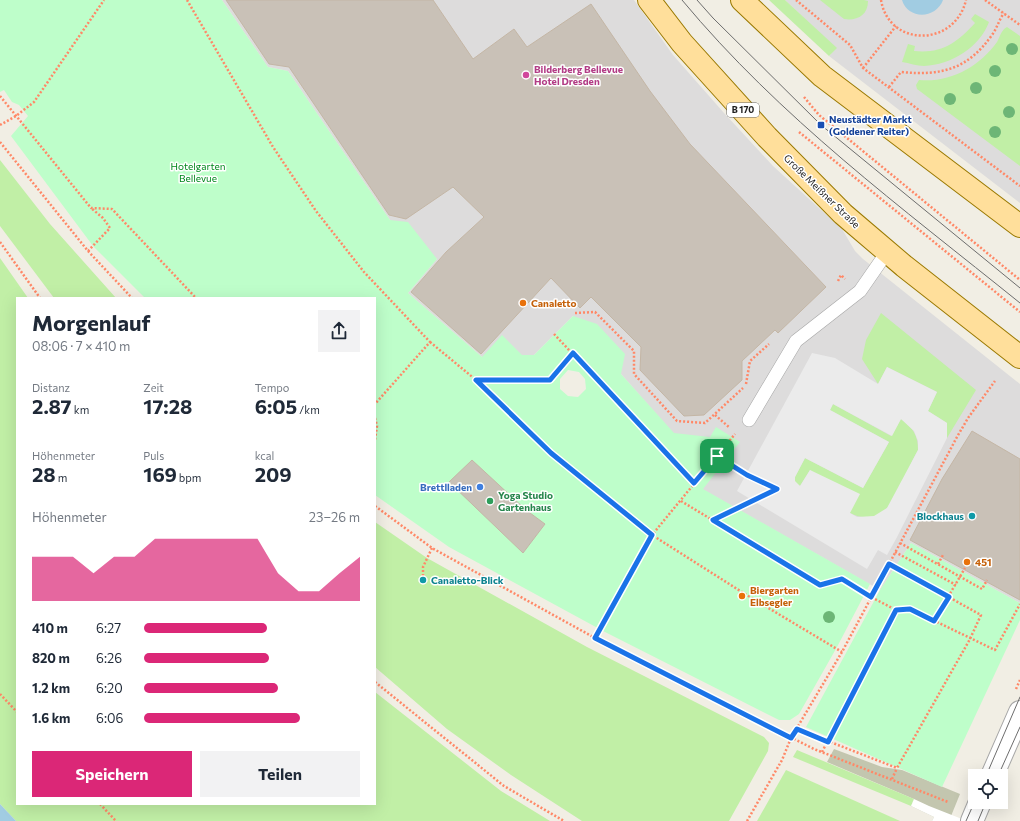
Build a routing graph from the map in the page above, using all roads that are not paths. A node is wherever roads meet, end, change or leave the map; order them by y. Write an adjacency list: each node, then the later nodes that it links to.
1 (649, 0): 4 (main road, Große Meißner Straße / B 170)
2 (742, 0): 3 (main road)
3 (1020, 226)
4 (887, 252): 5 (main road, Große Meißner Straße / B 170); 6 (lane)
5 (1020, 357)
6 (749, 420)
7 (1020, 712): 8 (street)
8 (995, 769)
9 (977, 809): 10 (street)
10 (972, 821)

